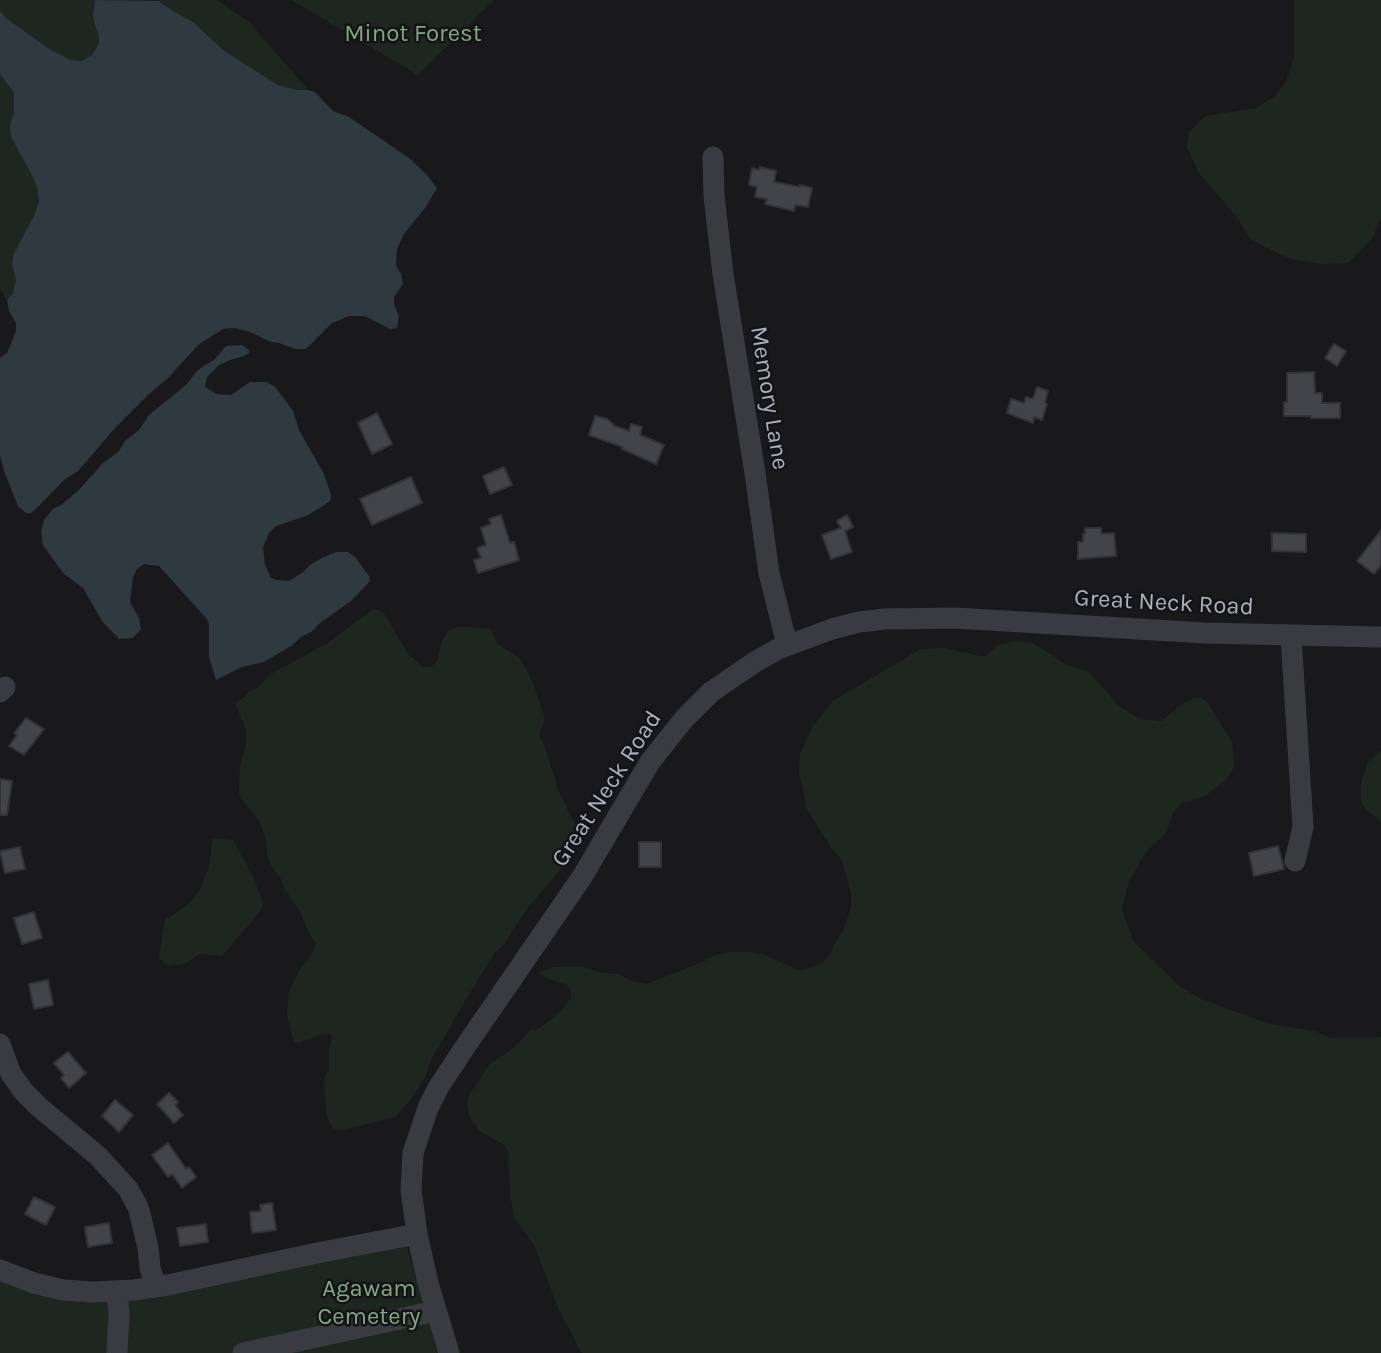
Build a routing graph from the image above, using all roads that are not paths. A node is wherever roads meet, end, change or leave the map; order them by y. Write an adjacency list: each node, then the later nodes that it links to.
1 (713, 157): 4 (street, Memory Lane)
2 (1291, 636): 3 (street, Great Neck Road); 4 (street, Great Neck Road); 5 (street)
3 (1381, 637)
4 (787, 645): 7 (street, Great Neck Road)
5 (1295, 861)
6 (0, 1044): 9 (street)
7 (417, 1234): 9 (street); 11 (street, Great Neck Road)
8 (0, 1270): 10 (street)
9 (156, 1287): 10 (street)
10 (117, 1291): 12 (street)
11 (436, 1311): 13 (street); 14 (street, Great Neck Road)
12 (117, 1353)
13 (243, 1353)
14 (449, 1353)

